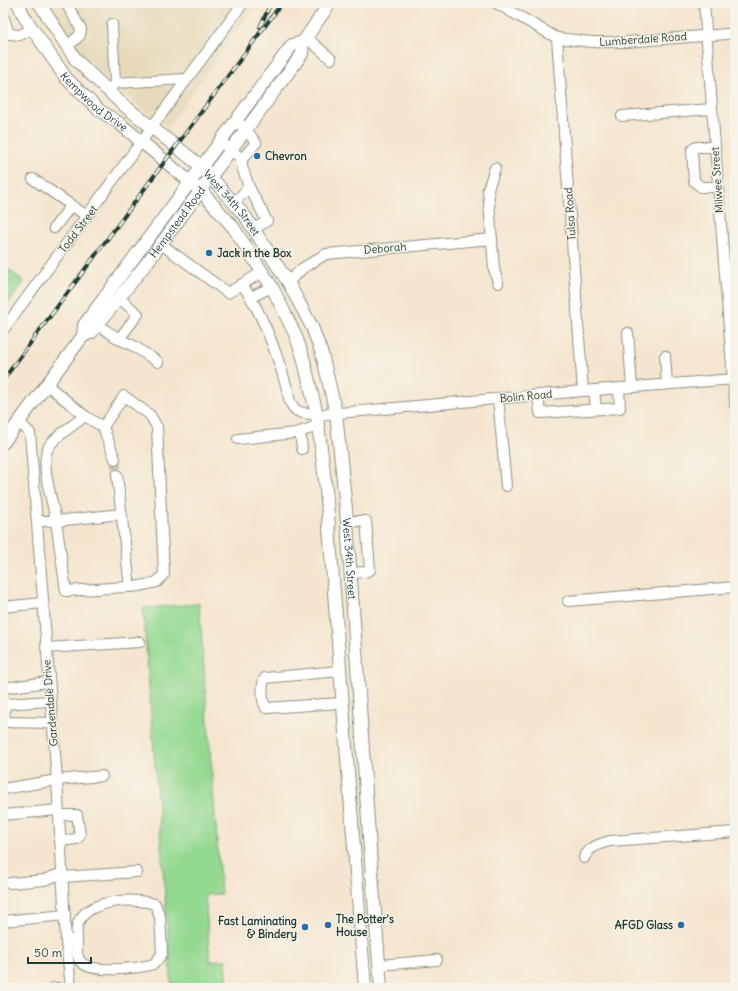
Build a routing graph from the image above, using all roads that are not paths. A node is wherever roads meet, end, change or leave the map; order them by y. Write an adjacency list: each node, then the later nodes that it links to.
1 (18, 3): 10 (main road, Kempwood Drive)
2 (38, 3): 15 (main road, Kempwood Drive)
3 (66, 3): 15 (street)
4 (243, 3): 18 (street, Todd Street)
5 (330, 3): 14 (main road, Hempstead Road)
6 (496, 3): 13 (street, Lumberdale Road)
7 (704, 3): 11 (street, Milwee Street)
8 (3, 15): 10 (street)
9 (112, 24): 19 (street)
10 (32, 29): 17 (main road, Kempwood Drive)
11 (705, 34): 12 (street, Lumberdale Road); 13 (street, Lumberdale Road); 20 (street, Milwee Street)
12 (726, 34)
13 (557, 38): 64 (street, Tulsa Road)
14 (304, 39): 16 (street); 22 (main road, Hempstead Road); 24 (main road, Hempstead Road)
15 (67, 48): 17 (main road); 19 (main road, Kempwood Drive)
16 (331, 59)
17 (53, 61): 25 (main road, Kempwood Drive)
18 (186, 79): 19 (street); 23 (street, Todd Street)
19 (111, 87): 23 (main road, Kempwood Drive)
20 (711, 108): 21 (street); 27 (street, Milwee Street)
21 (622, 116)
22 (236, 121): 24 (street); 26 (main road, Hempstead Road)
23 (153, 128): 25 (street, Todd Street); 30 (main road, Kempwood Drive)
24 (246, 129): 28 (main road, Hempstead Road); 29 (street)
25 (142, 142): 34 (main road, Kempwood Drive); 40 (street, Todd Street)
26 (220, 142): 28 (street); 30 (main road, Hempstead Road)
27 (714, 147): 36 (street, Milwee Street); 36 (street)
28 (231, 150): 29 (street); 32 (main road, Hempstead Road)
29 (242, 159): 35 (street)
30 (202, 167): 32 (main road, West 34th Street); 34 (main road, Hempstead Road)
31 (495, 168): 43 (street)
32 (211, 176): 37 (main road, Hempstead Road); 38 (main road, West 34th Street)
33 (33, 179): 39 (street)
34 (191, 182): 37 (main road, West 34th Street); 55 (main road, Hempstead Road)
35 (249, 188): 38 (street); 42 (street)
36 (717, 188): 59 (street, Milwee Street)
37 (201, 191): 44 (main road, Hempstead Road); 45 (main road, West 34th Street)
38 (234, 203): 42 (main road, West 34th Street)
39 (71, 206): 40 (street); 41 (street)
40 (87, 216): 53 (street, Todd Street)
41 (54, 228)
42 (254, 229): 46 (main road, West 34th Street)
43 (492, 239): 46 (street, Deborah); 47 (street)
44 (162, 244): 48 (street); 51 (main road, Hempstead Road)
45 (262, 272): 48 (street); 49 (main road, West 34th Street)
46 (288, 282): 72 (main road, West 34th Street)
47 (498, 283)
48 (242, 284): 50 (street)
49 (272, 286): 50 (street); 74 (main road, West 34th Street)
50 (251, 297): 74 (street)
51 (119, 298): 52 (main road, Hempstead Road); 56 (street)
52 (98, 325): 55 (main road, Hempstead Road); 56 (street)
53 (3, 330)
54 (628, 333): 62 (street)
55 (82, 336): 60 (main road, Hempstead Road)
56 (119, 339): 58 (street)
57 (665, 356): 61 (street)
58 (158, 362)
59 (733, 380): 61 (street, Bolin Road); 69 (street, Milwee Street)
60 (46, 384): 73 (street); 75 (main road, Hempstead Road)
61 (667, 384): 62 (street, Bolin Road)
62 (632, 387): 63 (street, Bolin Road)
63 (619, 388): 65 (street, Bolin Road); 70 (street)
64 (583, 390): 65 (street, Bolin Road); 66 (street, Bolin Road)
65 (594, 390): 70 (street)
66 (568, 392): 67 (street, Bolin Road); 71 (street)
67 (538, 395): 68 (street, Bolin Road); 71 (street)
68 (498, 398): 72 (street, Bolin Road); 83 (street)
69 (735, 405)
70 (596, 410): 71 (street)
71 (569, 411)
72 (336, 413): 74 (street, Bolin Road); 87 (main road, West 34th Street)
73 (86, 416): 76 (street); 86 (street)
74 (318, 420): 77 (street); 88 (main road, West 34th Street)
75 (19, 422): 79 (main road, Hempstead Road); 85 (street, Gardendale Drive)
76 (103, 427): 81 (street); 90 (street)
77 (300, 432): 78 (street); 80 (street)
78 (238, 439)
79 (3, 443)
80 (302, 449)
81 (115, 459)
82 (117, 475): 84 (street)
83 (506, 486)
84 (121, 514): 86 (street); 90 (street)
85 (37, 521): 86 (street); 93 (street, Gardendale Drive)
86 (56, 521): 90 (street)
87 (347, 521): 89 (main road, West 34th Street); 89 (street)
88 (332, 564): 89 (main road); 97 (main road, West 34th Street)
89 (350, 568): 106 (main road, West 34th Street)
90 (130, 587)
91 (735, 587): 92 (street)
92 (568, 601)
93 (42, 603): 94 (street); 96 (street, Gardendale Drive)
94 (3, 608)
95 (140, 642): 96 (street)
96 (46, 648): 98 (street, Gardendale Drive)
97 (339, 671): 101 (main road, West 34th Street); 101 (street)
98 (48, 682): 99 (street); 100 (street, Gardendale Drive)
99 (3, 688)
100 (50, 701): 102 (street, Gardendale Drive); 102 (street)
101 (341, 703): 107 (main road, West 34th Street)
102 (52, 723): 104 (street, Gardendale Drive)
103 (102, 776): 104 (street)
104 (56, 780): 105 (street); 108 (street, Gardendale Drive)
105 (3, 788)
106 (366, 800): 107 (main road); 121 (main road, West 34th Street)
107 (350, 802): 125 (main road, West 34th Street)
108 (59, 813): 109 (street); 111 (street, Gardendale Drive); 111 (street)
109 (3, 815)
110 (735, 832): 112 (street)
111 (60, 841): 114 (street, Gardendale Drive)
112 (584, 858)
113 (137, 872): 114 (street)
114 (63, 875): 115 (street); 116 (street, Gardendale Drive)
115 (10, 883)
116 (65, 915): 117 (street); 119 (street, Gardendale Drive)
117 (3, 921)
118 (78, 940): 118 (street); 119 (street)
119 (66, 941): 124 (street, Gardendale Drive)
120 (437, 960): 121 (street)
121 (380, 965): 126 (main road, West 34th Street)
122 (54, 988): 123 (street)
123 (58, 988)
124 (71, 988)
125 (365, 988)
126 (381, 988)

